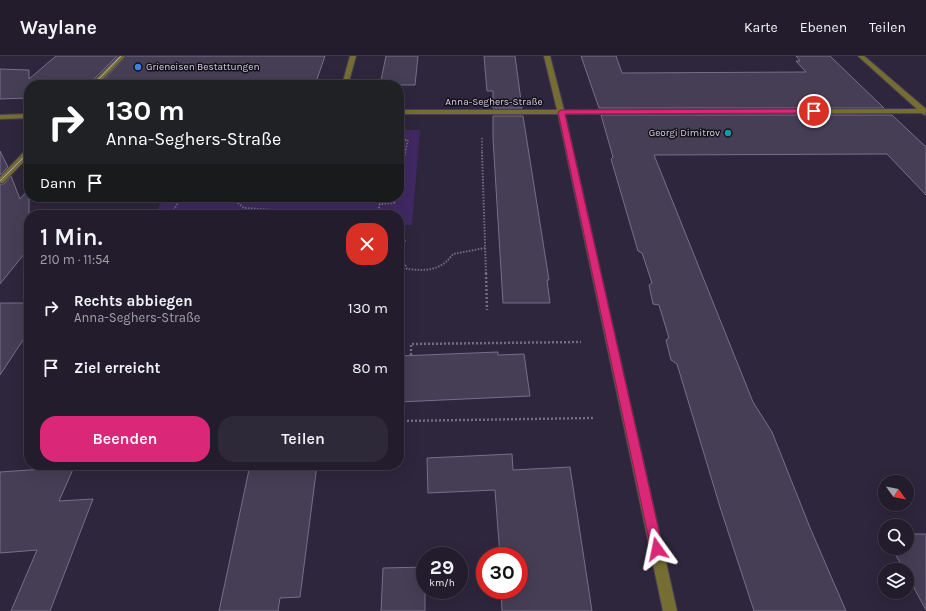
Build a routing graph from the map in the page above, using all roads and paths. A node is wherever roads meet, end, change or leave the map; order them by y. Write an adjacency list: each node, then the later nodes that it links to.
1 (122, 56): 5 (street)
2 (353, 56): 6 (street)
3 (547, 56): 8 (street)
4 (861, 56): 9 (street)
5 (98, 80)
6 (346, 80)
7 (404, 112): 8 (street, Anna-Seghers-Straße)
8 (561, 112): 9 (street, Anna-Seghers-Straße); 28 (street)
9 (925, 112)
10 (24, 116): 11 (street)
11 (0, 117)
12 (482, 138): 21 (path)
13 (404, 140): 15 (path)
14 (24, 157): 16 (street)
15 (404, 159)
16 (0, 181)
17 (237, 202): 19 (path)
18 (394, 202): 20 (path)
19 (274, 210)
20 (378, 210)
21 (485, 248): 22 (path); 23 (path)
22 (404, 263)
23 (487, 310)
24 (581, 342): 25 (path)
25 (411, 355)
26 (594, 418): 27 (path)
27 (404, 421)
28 (670, 611)

